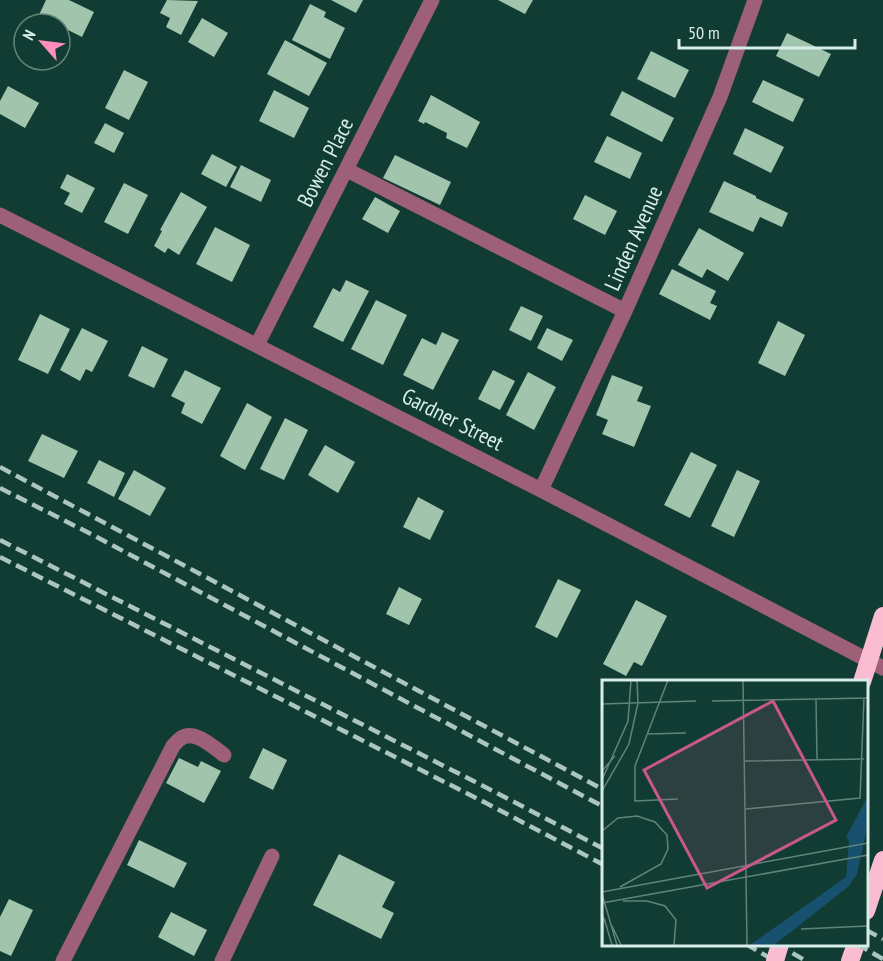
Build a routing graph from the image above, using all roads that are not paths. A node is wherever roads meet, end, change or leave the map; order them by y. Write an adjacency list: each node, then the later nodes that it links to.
1 (432, 0): 3 (street, Bowen Place)
2 (755, 0): 5 (street, Linden Avenue)
3 (346, 170): 5 (street); 6 (street, Bowen Place)
4 (0, 215): 6 (street, Gardner Street)
5 (625, 311): 7 (street, Linden Avenue)
6 (257, 345): 7 (street, Gardner Street)
7 (541, 490): 9 (street, Gardner Street)
8 (883, 616): 10 (highway, bridge)
9 (883, 668)
10 (863, 680)
11 (224, 755): 17 (street)
12 (272, 856): 18 (street)
13 (883, 860): 14 (highway)
14 (868, 908)
15 (780, 946): 19 (highway, bridge)
16 (856, 946): 20 (highway)
17 (63, 961)
18 (222, 961)
19 (775, 961)
20 (850, 961)

